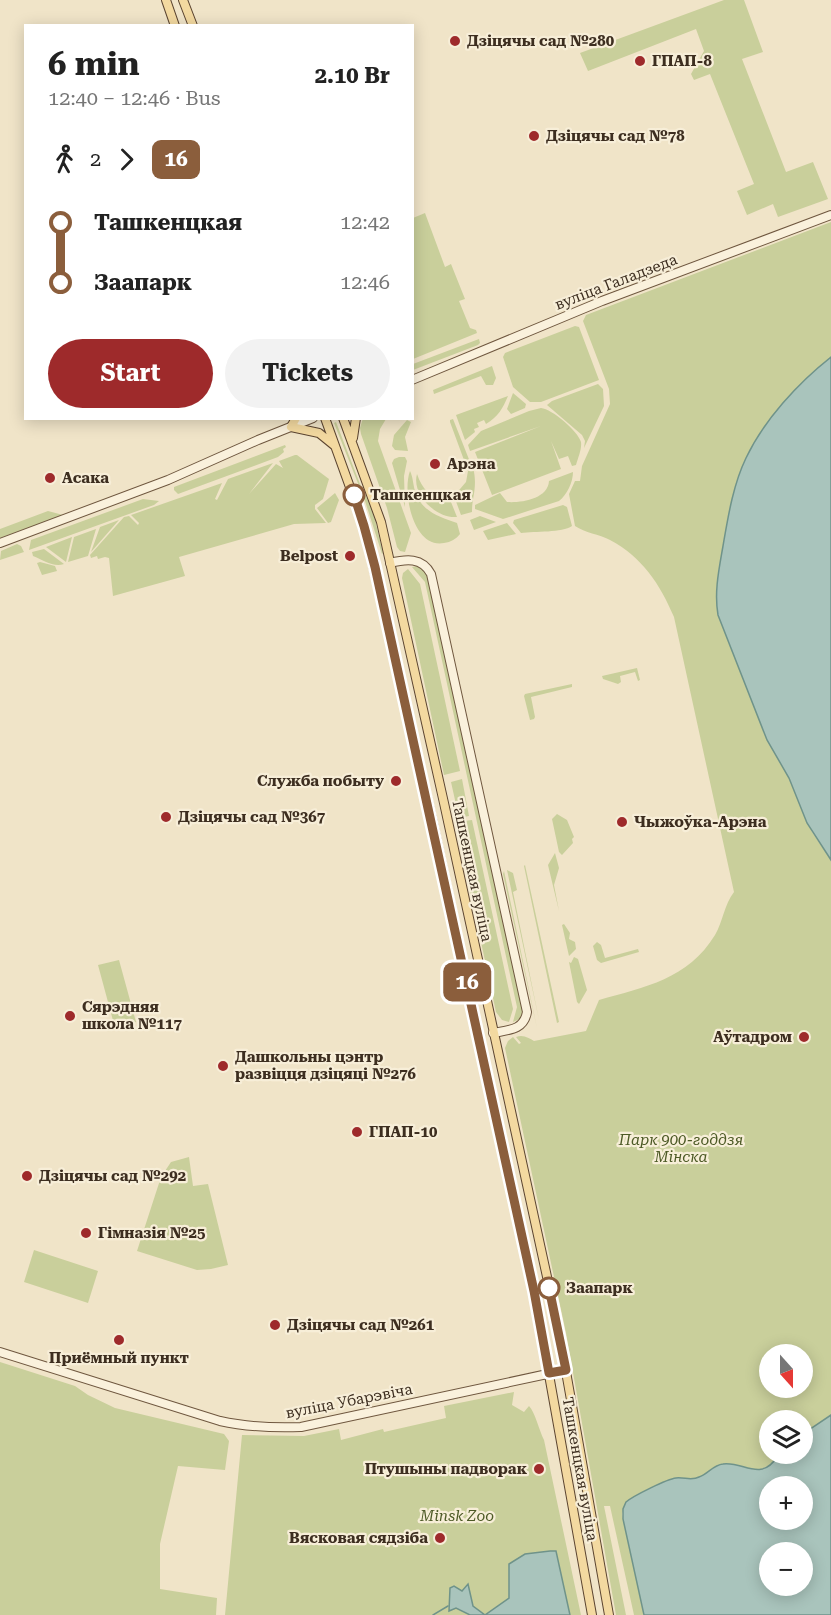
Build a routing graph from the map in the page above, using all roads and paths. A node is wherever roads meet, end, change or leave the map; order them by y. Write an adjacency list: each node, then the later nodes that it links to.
1 (166, 0): 3 (main road)
2 (183, 0): 4 (main road)
3 (174, 24)
4 (192, 24)
5 (831, 215): 6 (street, вуліца Галадзеда)
6 (414, 379)
7 (326, 420): 12 (main road, Ташкенцкая вуліца)
8 (344, 420): 11 (main road, Ташкенцкая вуліца)
9 (356, 420): 11 (main road)
10 (293, 423): 12 (main road); 13 (street)
11 (353, 444): 14 (main road, Ташкенцкая вуліца)
12 (337, 449): 15 (main road, Ташкенцкая вуліца)
13 (0, 543)
14 (390, 563): 15 (main road); 16 (main road, Ташкенцкая вуліца); 16 (street)
15 (375, 567): 17 (main road, Ташкенцкая вуліца)
16 (494, 1034): 17 (main road); 19 (main road, Ташкенцкая вуліца)
17 (478, 1036): 20 (main road, Ташкенцкая вуліца)
18 (0, 1352): 20 (street, вуліца Убарэвіча)
19 (566, 1370): 20 (street, вуліца Убарэвіча); 22 (main road, Ташкенцкая вуліца)
20 (549, 1373): 21 (main road, Ташкенцкая вуліца)
21 (592, 1615)
22 (609, 1615)

